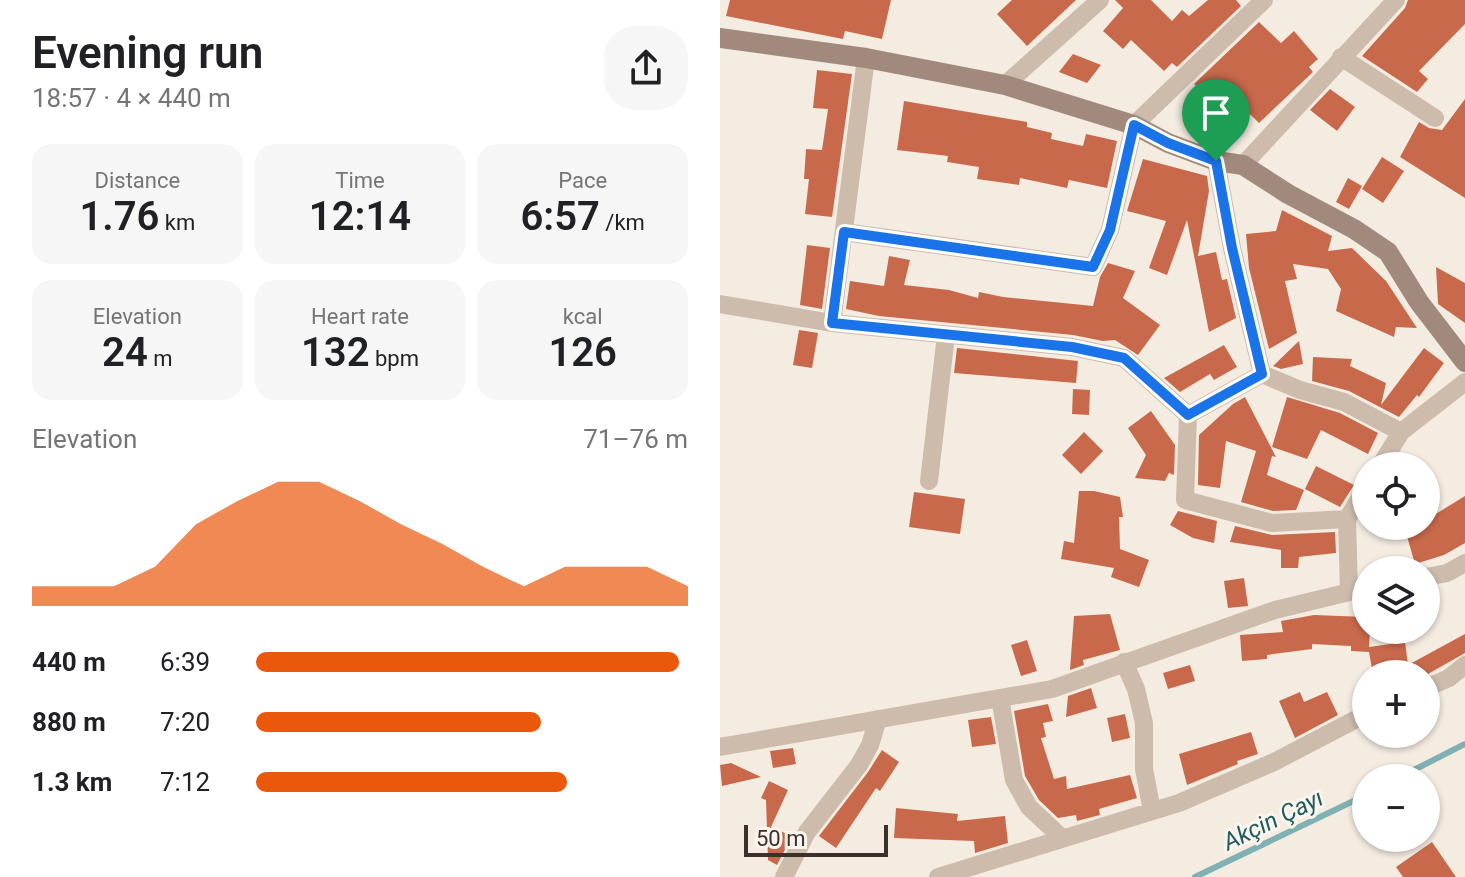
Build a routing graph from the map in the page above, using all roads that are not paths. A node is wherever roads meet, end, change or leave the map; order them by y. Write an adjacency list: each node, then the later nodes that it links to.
1 (1100, 0): 7 (street)
2 (1264, 0): 9 (street)
3 (1396, 0): 5 (street)
4 (720, 38): 6 (main road)
5 (1341, 57): 8 (street); 11 (street)
6 (866, 58): 7 (main road); 12 (street)
7 (1005, 85): 9 (main road)
8 (1435, 118)
9 (1134, 125): 10 (main road); 12 (street)
10 (1216, 161): 11 (main road); 17 (street)
11 (1243, 165): 16 (main road)
12 (844, 232): 14 (street)
13 (720, 304): 14 (street)
14 (832, 323): 15 (street)
15 (946, 335): 19 (street); 22 (street)
16 (1465, 362)
17 (1262, 374): 19 (street); 20 (street)
18 (1465, 382): 20 (street)
19 (1188, 415): 24 (street)
20 (1401, 432): 21 (street)
21 (1389, 452)
22 (929, 481)
23 (1352, 511): 24 (street)
24 (1347, 519): 25 (street)
25 (1353, 556)
26 (1465, 563): 27 (street)
27 (1440, 574)
28 (1352, 591): 29 (street)
29 (1124, 662): 32 (street); 36 (street)
30 (1465, 665): 31 (street)
31 (1440, 682)
32 (1000, 698): 33 (street); 37 (street)
33 (878, 719): 35 (street); 38 (street)
34 (1352, 721): 36 (street)
35 (720, 747)
36 (1152, 811): 37 (street)
37 (1062, 838): 39 (street)
38 (784, 877)
39 (938, 877)

